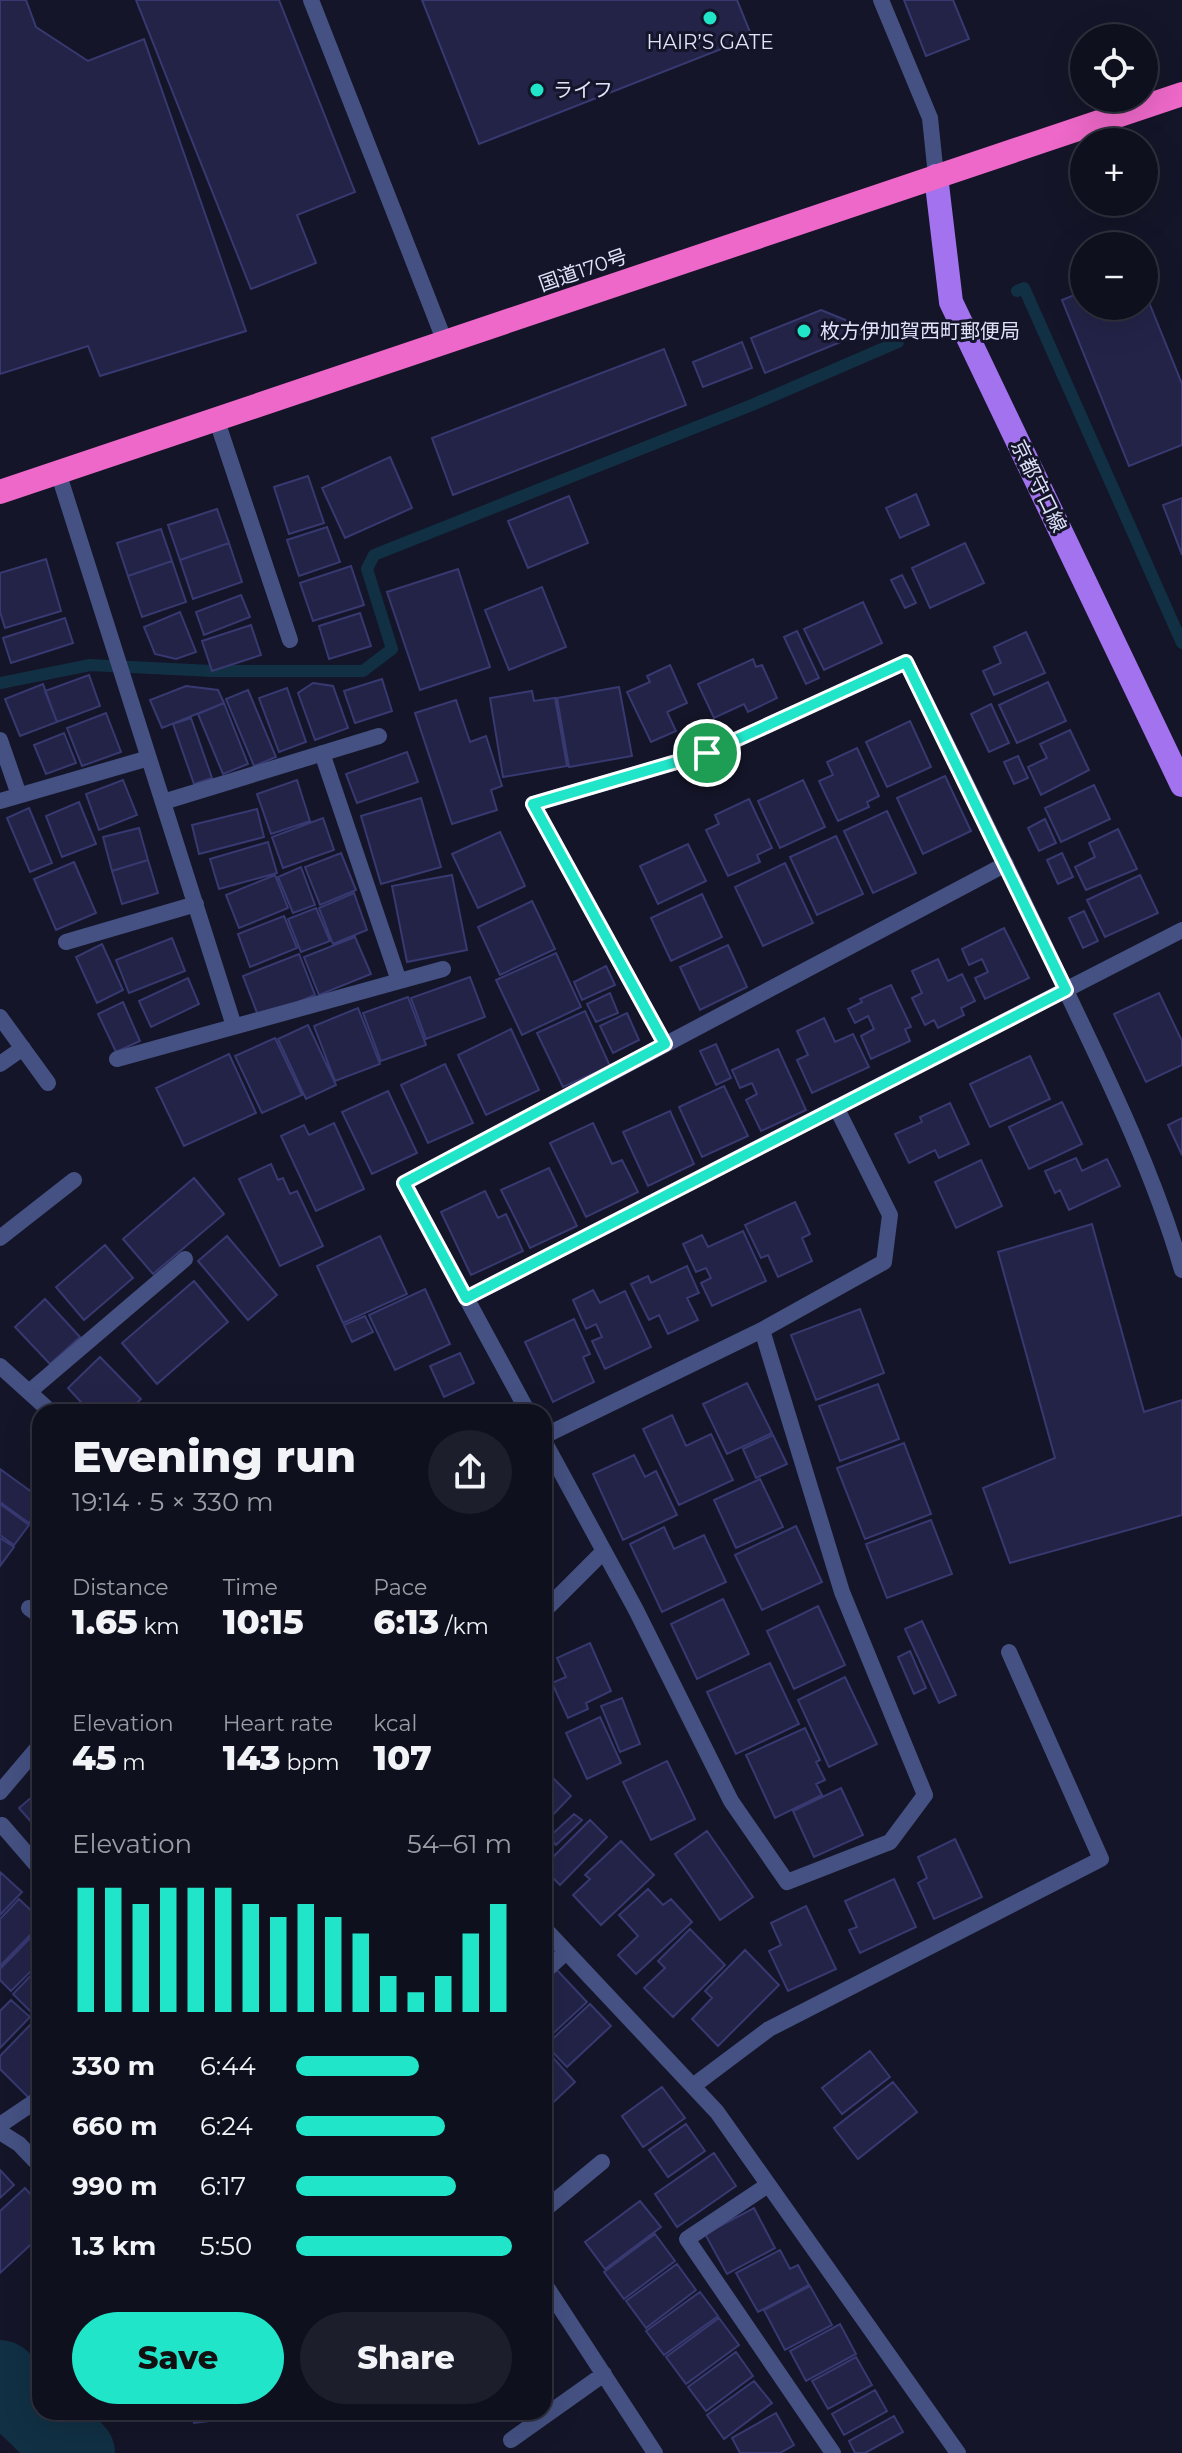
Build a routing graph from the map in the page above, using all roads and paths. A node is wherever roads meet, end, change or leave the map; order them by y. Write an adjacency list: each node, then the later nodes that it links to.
1 (311, 0): 5 (street)
2 (881, 0): 4 (street)
3 (1182, 94): 4 (highway, 国道170号)
4 (936, 176): 5 (highway, 国道170号); 14 (main road, 京都守口線)
5 (445, 342): 6 (highway, 国道170号)
6 (216, 418): 7 (highway, 国道170号); 9 (street)
7 (58, 472): 8 (highway, 国道170号); 13 (street)
8 (0, 492)
9 (290, 640)
10 (379, 736): 12 (street)
11 (0, 740): 15 (street)
12 (322, 753): 17 (street); 23 (street)
13 (149, 758): 15 (street); 17 (street)
14 (1182, 785)
15 (19, 795): 16 (street)
16 (0, 801)
17 (163, 802): 19 (street)
18 (1006, 864): 24 (street); 27 (street); 27 (street)
19 (196, 904): 21 (street); 26 (street)
20 (1182, 930): 24 (street)
21 (66, 942)
22 (443, 969): 23 (street)
23 (399, 981): 26 (street)
24 (1066, 990): 32 (street); 36 (street)
25 (0, 1017): 28 (street)
26 (234, 1026): 29 (street)
27 (665, 1044): 37 (street)
28 (23, 1048): 30 (street); 31 (street)
29 (117, 1059)
30 (0, 1064)
31 (48, 1083)
32 (836, 1107): 37 (street); 38 (street)
33 (74, 1180): 34 (street)
34 (0, 1238)
35 (185, 1259): 40 (street)
36 (1182, 1270)
37 (466, 1298): 42 (street)
38 (762, 1330): 43 (street); 45 (street)
39 (0, 1366): 40 (street)
40 (29, 1392): 41 (street)
41 (42, 1404)
42 (524, 1404)
43 (552, 1435)
44 (552, 1454): 45 (street)
45 (604, 1551): 46 (street)
46 (552, 1603)
47 (1009, 1652): 56 (street)
48 (32, 1752): 49 (street)
49 (7, 1772): 50 (street)
50 (0, 1792)
51 (2, 1825): 52 (street)
52 (32, 1860)
53 (552, 1937): 54 (street)
54 (566, 1952): 55 (street); 56 (street)
55 (552, 1965)
56 (693, 2086): 62 (street)
57 (32, 2103): 58 (street)
58 (0, 2125)
59 (0, 2132): 60 (street)
60 (32, 2158)
61 (602, 2162): 63 (street)
62 (768, 2185): 70 (street); 71 (street)
63 (552, 2203)
64 (552, 2295): 65 (street)
65 (604, 2374): 66 (street); 69 (street)
66 (552, 2411)
67 (539, 2420): 68 (street)
68 (511, 2440)
69 (655, 2453)
70 (833, 2453)
71 (958, 2453)

